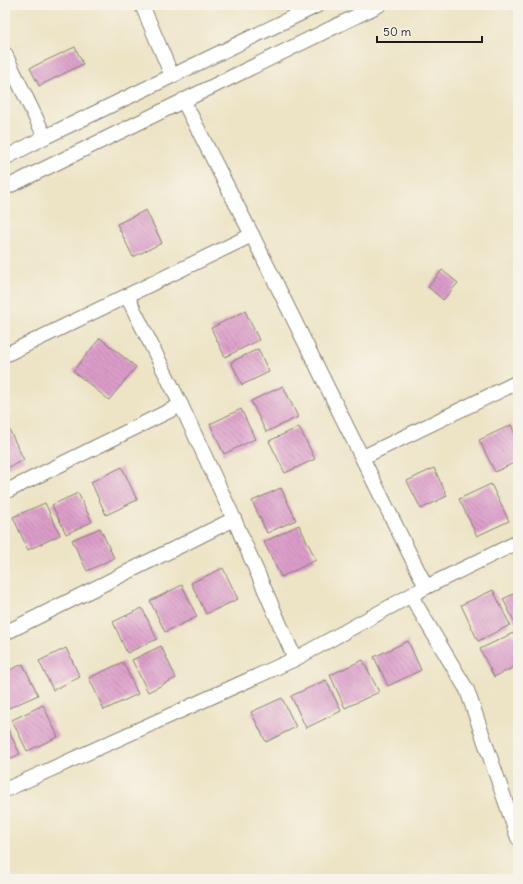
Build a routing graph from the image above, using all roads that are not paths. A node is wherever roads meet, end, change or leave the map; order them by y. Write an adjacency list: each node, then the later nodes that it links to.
1 (142, 5): 5 (street)
2 (318, 5): 5 (street)
3 (379, 5): 6 (street)
4 (5, 54): 7 (street)
5 (172, 76): 7 (street)
6 (183, 100): 9 (street); 10 (street)
7 (45, 137): 8 (street)
8 (5, 158)
9 (5, 188)
10 (252, 235): 11 (street); 15 (street)
11 (128, 296): 12 (street); 14 (street)
12 (5, 355)
13 (518, 382): 15 (street)
14 (181, 405): 16 (street); 17 (street)
15 (362, 457): 19 (street)
16 (5, 492)
17 (234, 519): 21 (street); 22 (street)
18 (518, 542): 19 (street)
19 (426, 588): 20 (street)
20 (411, 596): 22 (street); 24 (street)
21 (5, 633)
22 (295, 659): 23 (street)
23 (5, 790)
24 (518, 838)

